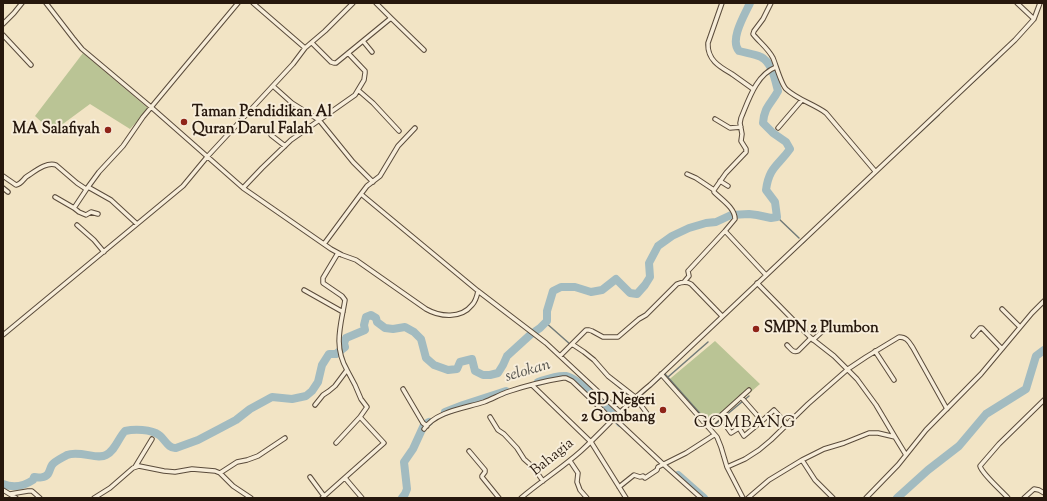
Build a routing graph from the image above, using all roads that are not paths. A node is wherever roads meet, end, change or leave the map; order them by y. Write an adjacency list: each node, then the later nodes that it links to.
1 (22, 3): 13 (street)
2 (46, 3): 27 (street)
3 (238, 3): 27 (street)
4 (253, 3): 17 (street)
5 (353, 3): 16 (street)
6 (376, 3): 11 (street)
7 (722, 3): 24 (street)
8 (771, 3): 22 (street)
9 (1017, 3): 12 (street)
10 (1040, 3): 12 (street)
11 (391, 18): 15 (street); 18 (street)
12 (1034, 19): 37 (street, Bahagia)
13 (3, 24)
14 (4, 38): 21 (street)
15 (363, 41): 19 (street); 20 (street)
16 (312, 43): 17 (street); 20 (street)
17 (306, 48): 23 (street)
18 (424, 50)
19 (372, 52)
20 (348, 53): 25 (street)
21 (31, 65)
22 (776, 66): 24 (street); 26 (street)
23 (273, 86): 29 (street); 36 (street)
24 (754, 89): 30 (street)
25 (358, 90): 29 (street); 33 (street)
26 (802, 100): 32 (street); 37 (street)
27 (151, 107): 36 (street); 44 (street)
28 (715, 119): 30 (street)
29 (319, 120): 35 (street); 41 (street)
30 (741, 127): 40 (street)
31 (415, 128): 41 (street)
32 (778, 128)
33 (398, 132)
34 (271, 135): 35 (street)
35 (285, 146): 45 (street)
36 (207, 157): 45 (street); 52 (street)
37 (875, 171): 58 (street, Bahagia)
38 (687, 174): 46 (street)
39 (3, 176): 44 (street)
40 (720, 181): 42 (street); 46 (street)
41 (374, 182): 48 (street)
42 (728, 186)
43 (3, 188): 47 (street)
44 (87, 188): 50 (street); 52 (street)
45 (243, 188): 55 (street)
46 (714, 190): 54 (street)
47 (8, 192)
48 (361, 194): 55 (street); 62 (street)
49 (55, 197): 50 (street)
50 (74, 208): 51 (street)
51 (98, 214)
52 (137, 224): 56 (street)
53 (77, 225): 56 (street)
54 (725, 231): 58 (street); 59 (street)
55 (324, 244): 57 (street)
56 (104, 252): 69 (street)
57 (338, 253): 62 (street); 65 (street)
58 (766, 275): 60 (street, Bahagia)
59 (684, 282): 66 (street); 72 (street)
60 (757, 283): 66 (street, Bahagia); 71 (street)
61 (304, 290): 65 (street)
62 (478, 291): 76 (street)
63 (1044, 301): 68 (street)
64 (1002, 309): 68 (street)
65 (342, 312): 78 (street)
66 (722, 316): 79 (street, Bahagia)
67 (828, 326): 71 (street)
68 (1020, 327): 74 (street)
69 (3, 334)
70 (973, 336): 74 (street)
71 (812, 339): 73 (street); 77 (street)
72 (571, 345): 76 (street); 84 (street)
73 (787, 345)
74 (1002, 349): 88 (street)
75 (875, 351): 77 (street); 80 (street); 88 (street)
76 (560, 356): 89 (street)
77 (848, 369): 95 (street); 99 (street)
78 (347, 370): 87 (street); 90 (street)
79 (661, 374): 84 (street, Bahagia); 97 (street)
80 (894, 380)
81 (532, 385): 82 (street); 92 (street); 102 (street)
82 (403, 389)
83 (749, 390): 85 (street)
84 (635, 397): 89 (street, Bahagia); 93 (street)
85 (741, 398): 94 (street); 97 (street)
86 (1044, 400): 136 (street)
87 (315, 405)
88 (947, 408): 105 (street)
89 (620, 412): 92 (street, Bahagia)
90 (360, 417): 103 (street); 113 (street)
91 (490, 417): 114 (street)
92 (614, 418): 102 (street, Bahagia); 108 (street)
93 (651, 419)
94 (762, 422): 95 (street); 96 (street)
95 (787, 424): 110 (street)
96 (726, 426)
97 (708, 427): 98 (street)
98 (714, 435): 108 (street); 110 (street)
99 (895, 437): 105 (street); 106 (street)
100 (285, 438): 111 (street)
101 (152, 439): 109 (street)
102 (591, 442): 107 (street, Bahagia); 115 (street)
103 (336, 443)
104 (469, 451): 128 (street)
105 (906, 455): 135 (street)
106 (802, 460): 133 (street); 134 (street)
107 (570, 461): 114 (street, Bahagia); 129 (street)
108 (664, 464): 115 (street); 131 (street)
109 (135, 467): 111 (street); 119 (street)
110 (727, 467): 132 (street)
111 (220, 473): 126 (street)
112 (310, 477): 120 (street)
113 (345, 478): 120 (street); 127 (street)
114 (543, 481): 121 (street, Bahagia)
115 (619, 487): 130 (street)
116 (3, 490): 118 (street)
117 (1044, 493): 137 (street)
118 (10, 494): 122 (street); 123 (street)
119 (100, 495): 124 (street); 125 (street)
120 (323, 497)
121 (523, 497)
122 (16, 498)
123 (40, 498)
124 (94, 498)
125 (106, 498)
126 (251, 498)
127 (362, 498)
128 (499, 498)
129 (587, 498)
130 (626, 498)
131 (701, 498)
132 (743, 498)
133 (748, 498)
134 (833, 498)
135 (866, 498)
136 (1008, 498)
137 (1024, 498)

